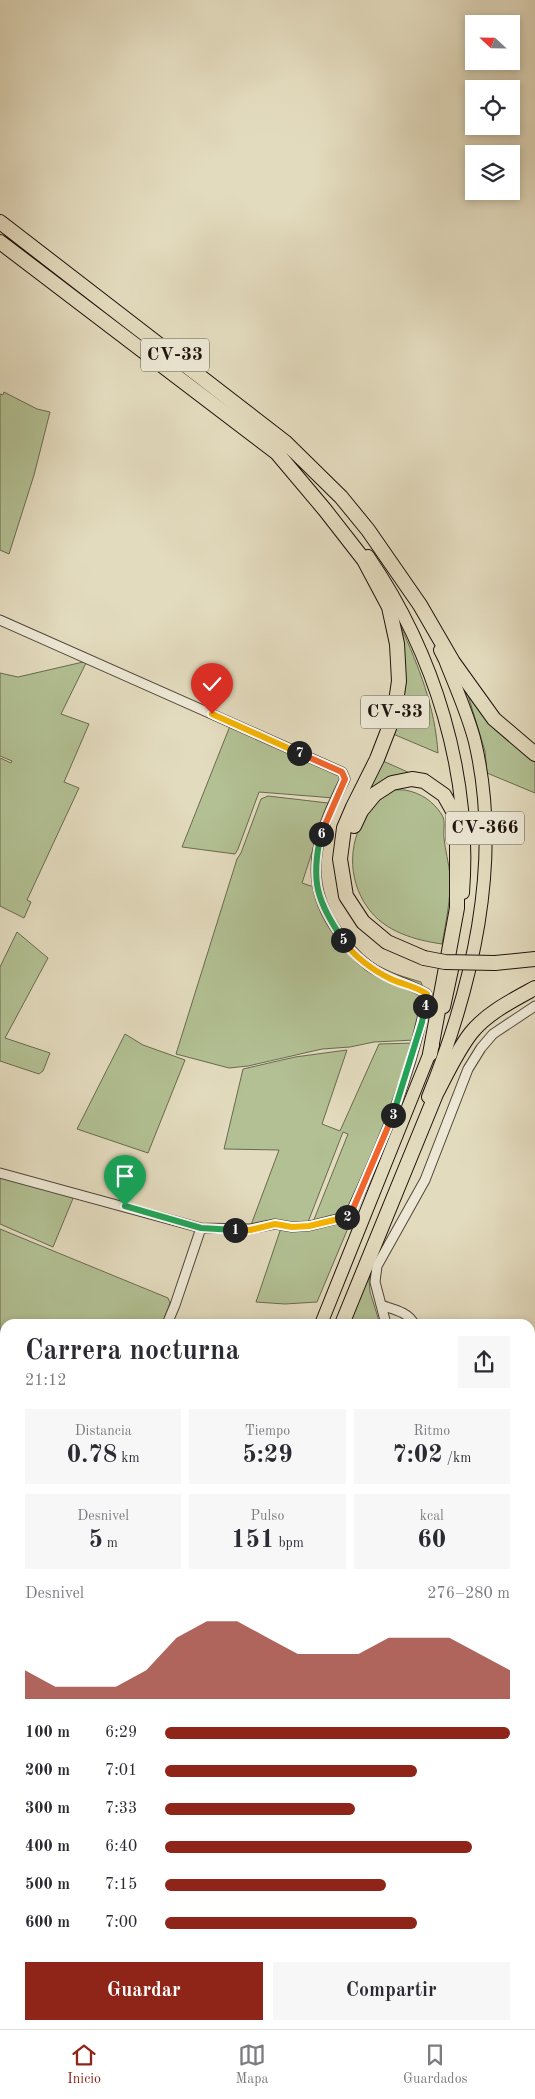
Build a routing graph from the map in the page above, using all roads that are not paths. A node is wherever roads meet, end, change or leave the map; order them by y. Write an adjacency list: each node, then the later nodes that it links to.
1 (0, 222): 4 (highway, CV-33)
2 (0, 242): 3 (highway, CV-33)
3 (277, 453): 8 (highway, CV-33); 13 (main road, CV-366)
4 (368, 530): 6 (highway, CV-33); 19 (main road, CV-366)
5 (0, 620): 15 (street)
6 (535, 754)
7 (535, 951): 9 (highway)
8 (425, 953): 9 (highway, CV-33, bridge); 13 (highway)
9 (496, 959): 10 (highway, CV-33)
10 (535, 959)
11 (535, 988): 20 (highway)
12 (535, 1006): 16 (street)
13 (430, 1054): 18 (main road, CV-366)
14 (0, 1173): 15 (street)
15 (201, 1228): 17 (street)
16 (381, 1305): 21 (street); 22 (street)
17 (169, 1319)
18 (323, 1319)
19 (339, 1319)
20 (344, 1319)
21 (385, 1319)
22 (412, 1319)

